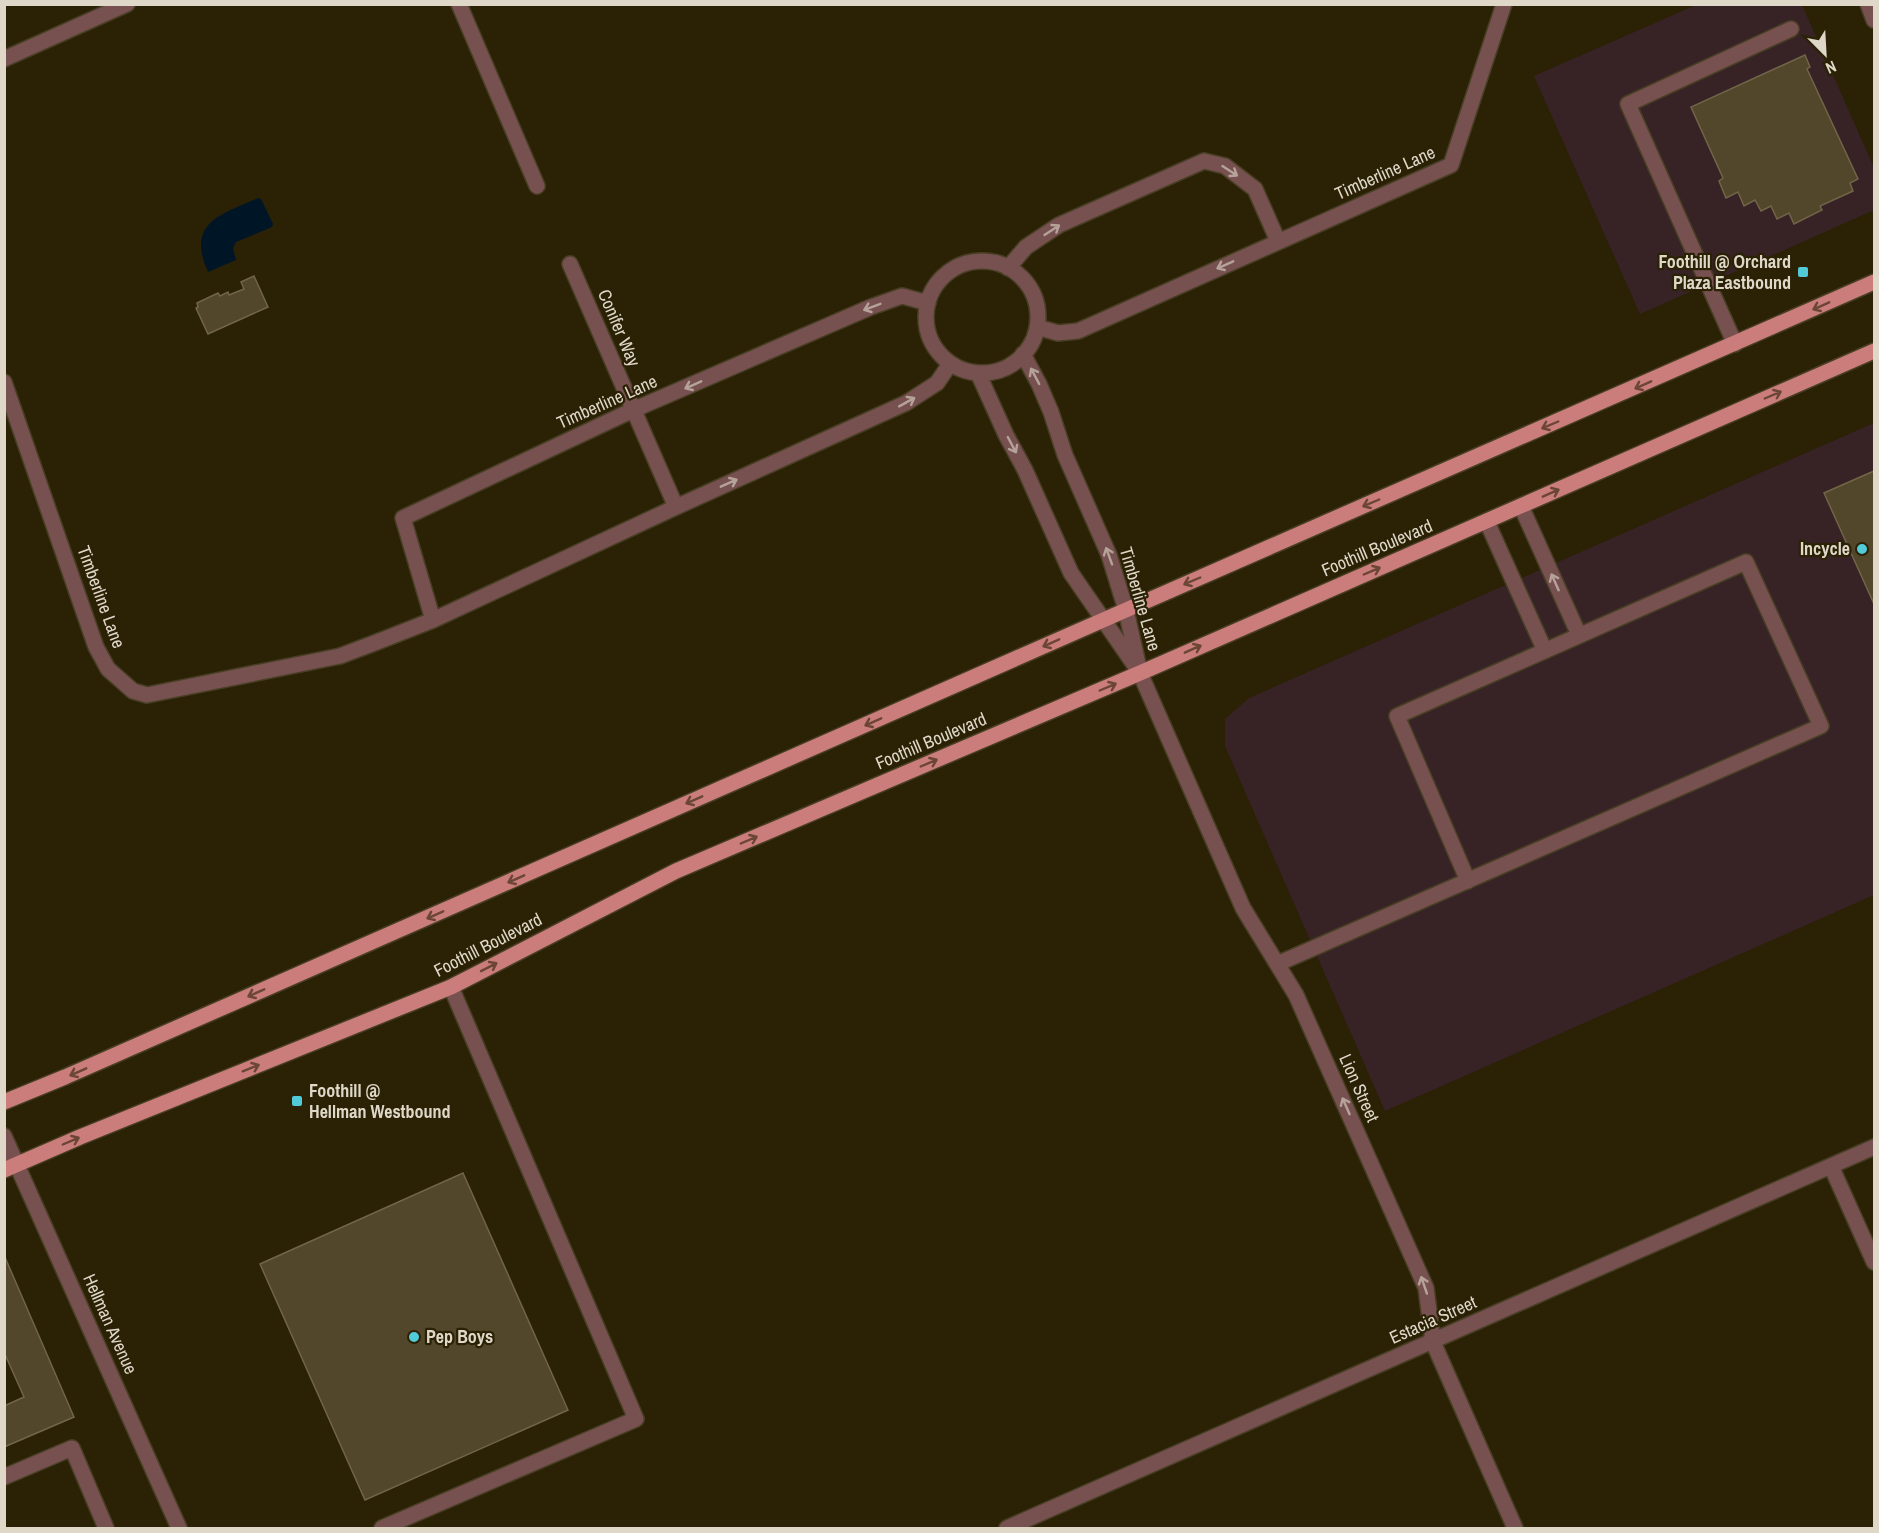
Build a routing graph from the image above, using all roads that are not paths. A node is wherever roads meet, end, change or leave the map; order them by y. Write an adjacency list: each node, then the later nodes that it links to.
1 (127, 4): 7 (street)
2 (459, 4): 8 (street)
3 (1504, 4): 9 (street, Timberline Lane)
4 (1868, 4): 5 (street)
5 (1875, 20)
6 (1791, 28): 15 (street)
7 (4, 59)
8 (537, 186)
9 (1278, 242): 11 (street, one-way to 9); 14 (street, Timberline Lane, one-way to 14)
10 (570, 264): 21 (street, Conifer Way)
11 (1008, 268): 13 (street); 14 (street)
12 (1875, 282): 15 (main road, one-way to 15)
13 (928, 303): 18 (street); 21 (street, Timberline Lane, one-way to 21)
14 (1037, 327): 17 (street)
15 (1735, 344): 25 (main road, one-way to 25)
16 (1875, 351): 22 (main road, Foothill Boulevard, one-way to 16)
17 (1023, 354): 19 (street); 25 (street, Timberline Lane, one-way to 17)
18 (950, 364): 19 (street); 23 (street, Timberline Lane, one-way to 18)
19 (978, 373): 27 (street, Timberline Lane, one-way to 27)
20 (4, 382): 26 (street, Timberline Lane)
21 (633, 411): 23 (street, Conifer Way); 26 (street, Timberline Lane)
22 (1521, 506): 24 (main road, Foothill Boulevard); 28 (street, one-way to 22)
23 (676, 507): 26 (street, Timberline Lane)
24 (1487, 522): 29 (street); 30 (main road, Foothill Boulevard, one-way to 24)
25 (1126, 610): 27 (main road); 30 (street, Timberline Lane)
26 (434, 620)
27 (1105, 620): 30 (street, Timberline Lane); 34 (main road, one-way to 34)
28 (1579, 635): 29 (street); 31 (street)
29 (1545, 651): 31 (street)
30 (1140, 673): 32 (street, Lion Street); 33 (main road, Foothill Boulevard, one-way to 30)
31 (1468, 881): 32 (street)
32 (1277, 964): 40 (street, Lion Street, one-way to 32)
33 (451, 987): 38 (main road, Foothill Boulevard, one-way to 33); 45 (street)
34 (4, 1102)
35 (4, 1136): 38 (street, Hellman Avenue)
36 (1875, 1147): 37 (street, Estacia Street)
37 (1831, 1166): 39 (street); 40 (street, Estacia Street)
38 (11, 1167): 44 (street, Hellman Avenue)
39 (1875, 1262)
40 (1432, 1342): 42 (street, Estacia Street); 46 (street, Lion Street)
41 (4, 1477): 43 (street)
42 (1013, 1527)
43 (106, 1528)
44 (179, 1528)
45 (382, 1528)
46 (1515, 1528)

